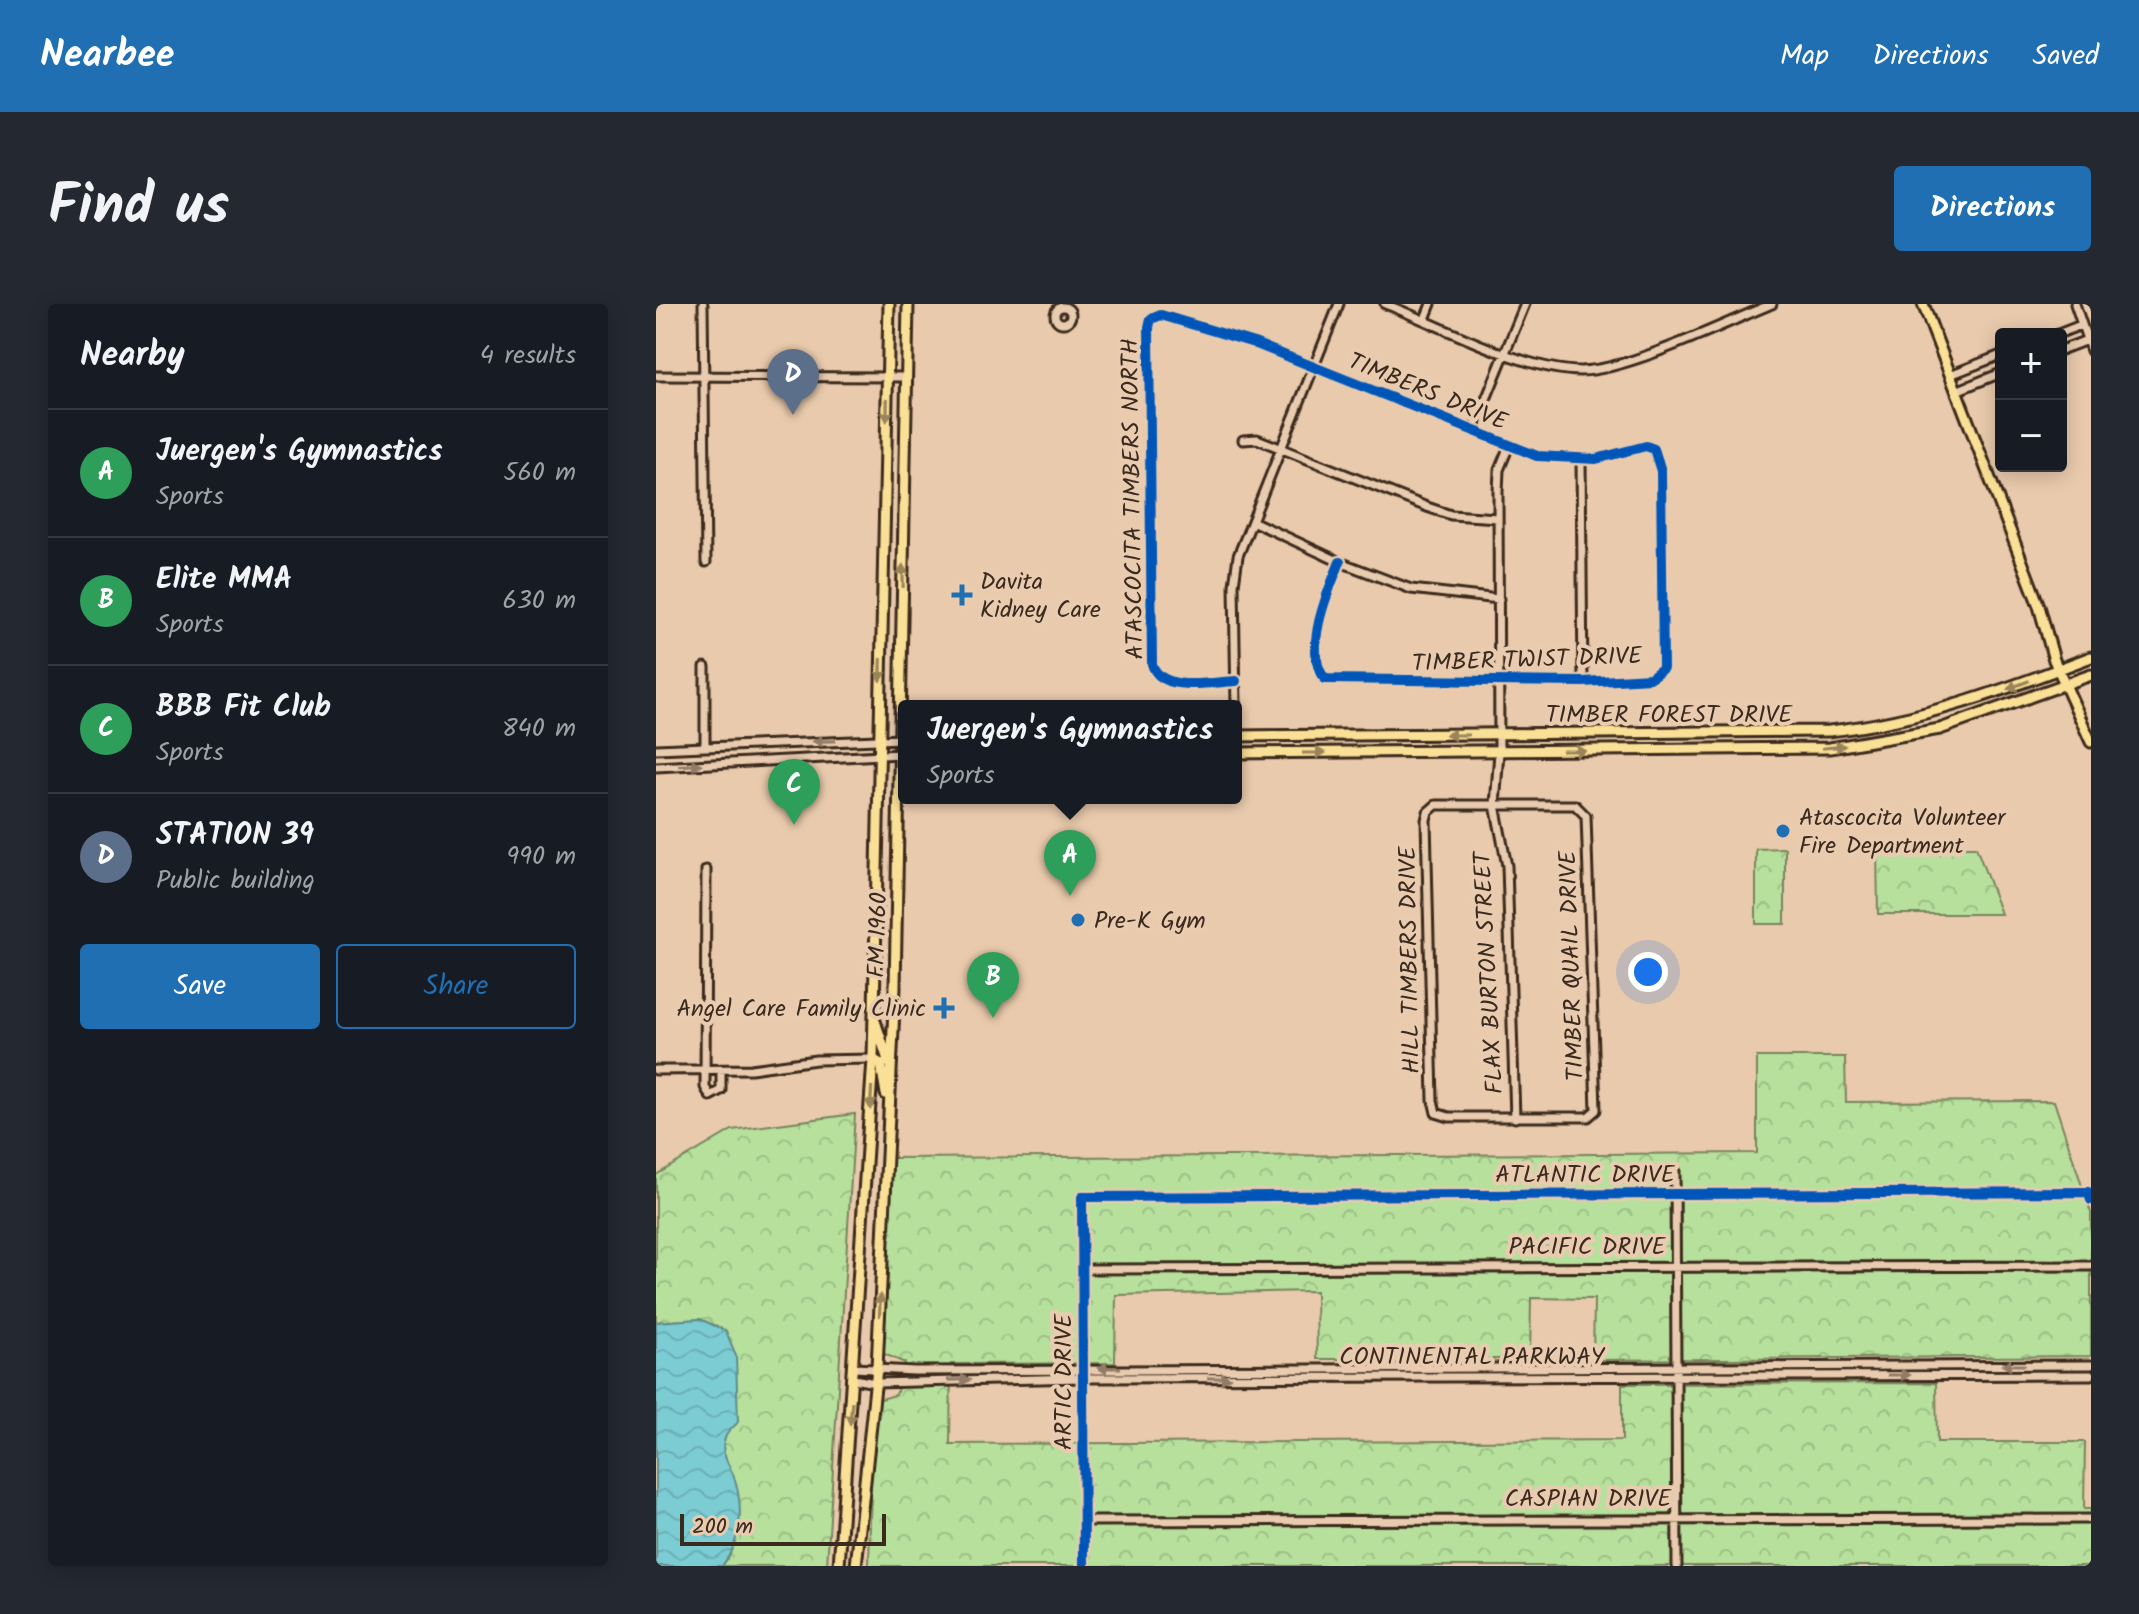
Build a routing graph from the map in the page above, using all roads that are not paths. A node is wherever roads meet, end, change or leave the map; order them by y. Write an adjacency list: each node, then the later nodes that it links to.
1 (703, 304): 24 (street)
2 (889, 304): 25 (main road, FM 1960 / FM 1960)
3 (908, 304): 26 (main road, FM 1960 / FM 1960)
4 (1339, 304): 20 (street)
5 (1385, 304): 12 (street)
6 (1431, 304): 12 (street)
7 (1525, 304): 18 (street)
8 (1772, 304): 18 (street)
9 (1923, 304): 21 (main road)
10 (2075, 304): 13 (street)
11 (1181, 318): 20 (street, TIMBERS DRIVE); 43 (street, ATASCOCITA TIMBERS NORTH)
12 (1425, 319): 18 (street)
13 (2081, 325): 14 (street); 15 (street)
14 (2067, 330)
15 (2087, 340): 16 (street); 17 (street)
16 (2067, 348)
17 (2091, 351)
18 (1505, 352): 28 (street)
19 (1995, 357): 21 (street)
20 (1314, 367): 28 (street, TIMBERS DRIVE); 31 (street)
21 (1950, 375): 27 (main road)
22 (1995, 375): 27 (street)
23 (656, 376): 24 (street)
24 (704, 377): 25 (street); 35 (street)
25 (888, 377): 26 (street); 52 (main road, FM 1960 / FM 1960, one-way to 52)
26 (905, 377): 47 (main road, FM 1960 / FM 1960, one-way to 26)
27 (1956, 391): 41 (main road)
28 (1473, 431): 30 (street, TIMBERS DRIVE)
29 (1243, 440): 31 (street)
30 (1509, 446): 32 (street, TIMBERS DRIVE); 33 (street, FLAX BURTON STREET)
31 (1281, 448): 33 (street); 34 (street)
32 (1581, 460): 38 (street, TIMBERS DRIVE); 44 (street)
33 (1498, 518): 37 (street, FLAX BURTON STREET)
34 (1252, 521): 36 (street); 43 (street)
35 (706, 562)
36 (1340, 562): 37 (street); 45 (street, TIMBER TWIST DRIVE)
37 (1499, 599): 45 (street, FLAX BURTON STREET)
38 (1662, 629): 44 (street, TIMBER TWIST DRIVE)
39 (2091, 657): 41 (main road, TIMBER FOREST DRIVE)
40 (705, 667): 56 (street)
41 (2058, 669): 46 (main road); 50 (main road, TIMBER FOREST DRIVE, one-way to 50)
42 (2091, 675): 46 (main road, TIMBER FOREST DRIVE)
43 (1236, 681): 48 (street)
44 (1583, 682): 45 (street, TIMBER TWIST DRIVE)
45 (1499, 684): 50 (street, FLAX BURTON STREET)
46 (2065, 685): 55 (main road); 59 (main road, TIMBER FOREST DRIVE, one-way to 46)
47 (903, 700)
48 (1236, 700)
49 (1374, 735): 50 (main road, TIMBER FOREST DRIVE, one-way to 49); 51 (main road, TIMBER FOREST DRIVE); 58 (main road)
50 (1499, 735): 59 (street, FLAX BURTON STREET)
51 (1242, 736)
52 (880, 739): 53 (street); 54 (street, one-way to 54); 62 (main road, FM 1960 / FM 1960)
53 (898, 739)
54 (758, 742): 56 (street); 63 (street)
55 (2091, 742)
56 (705, 746): 57 (street)
57 (656, 749)
58 (1374, 752): 59 (main road, TIMBER FOREST DRIVE); 60 (main road, TIMBER FOREST DRIVE, one-way to 58)
59 (1499, 752): 66 (street, FLAX BURTON STREET)
60 (1242, 753)
61 (898, 754): 62 (street)
62 (880, 755): 63 (street); 68 (main road, FM 1960 / FM 1960)
63 (757, 760): 64 (street, one-way to 63)
64 (656, 767)
65 (901, 804): 70 (main road, FM 1960 / FM 1960)
66 (1495, 805): 75 (street, FLAX BURTON STREET); 75 (street, HILL TIMBERS DRIVE); 75 (street, TIMBER QUAIL DRIVE)
67 (706, 870): 71 (street)
68 (873, 1018): 69 (main road, FM 1960 / FM 1960); 70 (main road)
69 (873, 1059): 73 (street); 74 (main road); 84 (main road, FM 1960 / FM 1960, one-way to 84)
70 (892, 1065): 74 (main road, FM 1960 / FM 1960)
71 (705, 1069): 72 (street); 73 (street); 73 (street)
72 (656, 1070)
73 (721, 1070)
74 (888, 1096): 85 (main road, FM 1960 / FM 1960, one-way to 74)
75 (1515, 1118)
76 (1675, 1170): 77 (street)
77 (1675, 1193): 78 (street, ATLANTIC DRIVE); 79 (street, ATLANTIC DRIVE); 80 (street)
78 (2090, 1196)
79 (1082, 1197): 82 (street, ARTIC DRIVE)
80 (1676, 1266): 81 (street, PACIFIC DRIVE); 82 (street, PACIFIC DRIVE); 87 (street)
81 (2091, 1266)
82 (1084, 1269): 86 (street, ARTIC DRIVE)
83 (2091, 1365): 87 (street, CONTINENTAL PARKWAY, one-way to 87)
84 (854, 1368): 85 (street, CONTINENTAL PARKWAY); 90 (main road, FM 1960 / FM 1960)
85 (877, 1368): 86 (street, CONTINENTAL PARKWAY); 91 (main road, FM 1960 / FM 1960)
86 (1083, 1368): 87 (street, CONTINENTAL PARKWAY, one-way to 86); 89 (street, ARTIC DRIVE)
87 (1675, 1370): 88 (street, CONTINENTAL PARKWAY, one-way to 88); 89 (street, CONTINENTAL PARKWAY, one-way to 87); 92 (street)
88 (2091, 1375)
89 (1083, 1378): 91 (street, CONTINENTAL PARKWAY, one-way to 89); 94 (street, ARTIC DRIVE)
90 (853, 1379): 91 (street, CONTINENTAL PARKWAY); 95 (main road, FM 1960 / FM 1960, one-way to 95)
91 (876, 1383): 96 (main road, FM 1960 / FM 1960)
92 (1676, 1518): 93 (street, CASPIAN DRIVE); 94 (street, CASPIAN DRIVE); 98 (street)
93 (2091, 1519)
94 (1084, 1521): 97 (street, ARTIC DRIVE)
95 (839, 1566)
96 (856, 1566)
97 (1084, 1566)
98 (1677, 1566)

